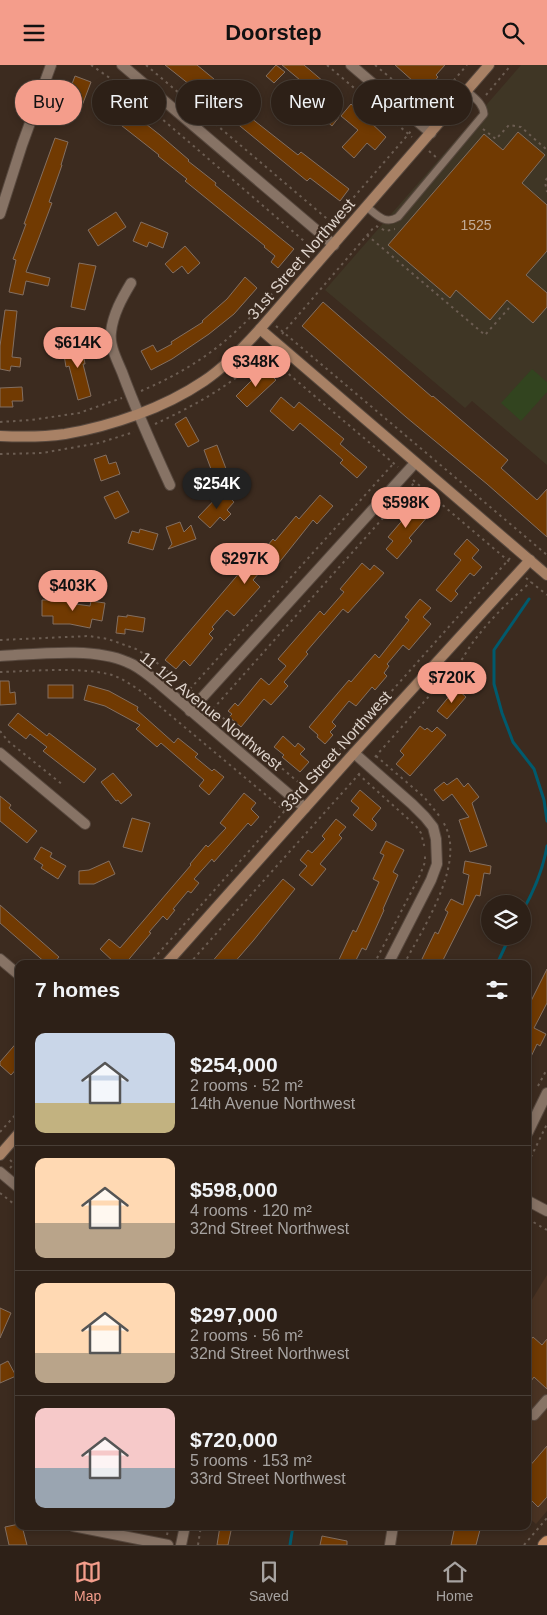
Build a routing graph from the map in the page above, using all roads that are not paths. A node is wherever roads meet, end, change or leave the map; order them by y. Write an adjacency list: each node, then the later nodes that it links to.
1 (51, 65): 10 (street)
2 (122, 65): 11 (street)
3 (351, 65): 8 (street)
4 (489, 65): 5 (street, 31st Street Northwest)
5 (472, 85)
6 (472, 96): 9 (lane)
7 (438, 125): 8 (street, 31st Street Northwest)
8 (431, 133): 9 (street, 31st Street Northwest)
9 (367, 207): 11 (street, 31st Street Northwest)
10 (0, 214)
11 (334, 245): 13 (street, 31st Street Northwest)
12 (131, 283): 14 (street)
13 (260, 329): 14 (street, 31st Street Northwest); 16 (street)
14 (138, 414): 15 (street, 31st Street Northwest); 17 (street)
15 (0, 436)
16 (415, 463): 18 (street); 21 (street)
17 (170, 485)
18 (530, 560): 19 (street); 23 (street, 33rd Street Northwest)
19 (547, 575)
20 (0, 656): 21 (street, 11 1/2 Avenue Northwest)
21 (190, 711): 24 (street, 11 1/2 Avenue Northwest)
22 (0, 753): 25 (street)
23 (354, 753): 24 (street, 33rd Street Northwest); 28 (street)
24 (305, 808): 27 (street, 33rd Street Northwest)
25 (85, 824)
26 (0, 959): 29 (street)
27 (170, 960)
28 (390, 960)
29 (15, 972)
30 (547, 1093): 31 (street)
31 (531, 1125)
32 (15, 1138): 33 (street)
33 (0, 1155)
34 (0, 1172): 35 (street)
35 (15, 1185)
36 (531, 1203): 37 (street)
37 (547, 1211)
38 (547, 1400): 39 (street)
39 (534, 1415)
40 (89, 1530): 44 (street)
41 (184, 1530): 45 (street)
42 (392, 1530): 46 (street)
43 (547, 1542): 47 (main road)
44 (168, 1545)
45 (181, 1545)
46 (390, 1545)
47 (544, 1545)

